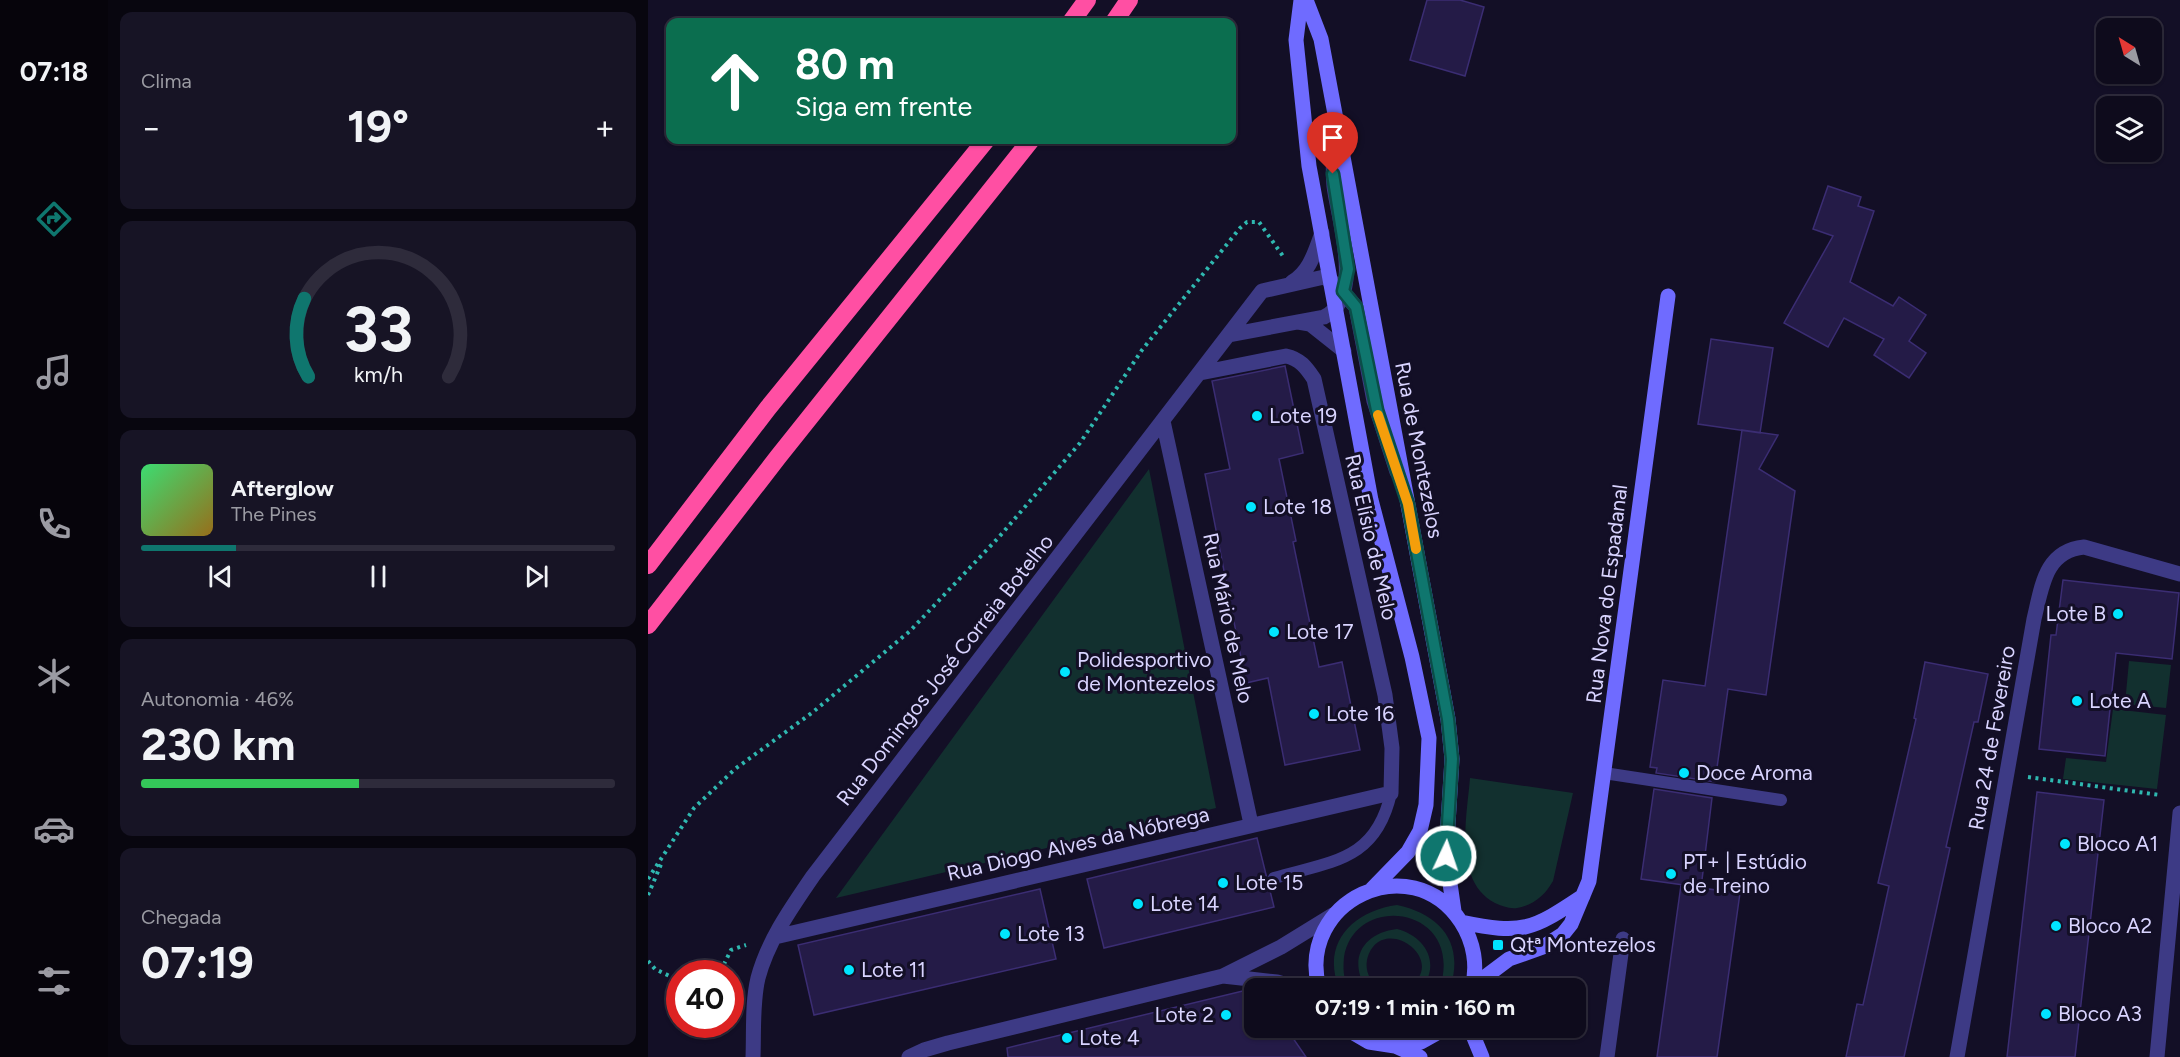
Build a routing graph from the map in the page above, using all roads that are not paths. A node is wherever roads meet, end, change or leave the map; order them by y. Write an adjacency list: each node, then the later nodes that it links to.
1 (1087, 0): 4 (highway)
2 (1130, 0): 5 (highway)
3 (1304, 0): 6 (street, Rua de Montezelos); 9 (street, Rua de Montezelos)
4 (1074, 18)
5 (1117, 18)
6 (1335, 115): 12 (street); 20 (street, Rua de Montezelos)
7 (983, 144): 21 (highway)
8 (1028, 144): 23 (highway)
9 (1322, 233): 10 (street, Rua de Montezelos); 11 (street)
10 (1330, 280): 11 (street, Rua Domingos José Correia Botelho); 12 (street); 14 (street, Rua de Montezelos)
11 (1289, 283): 16 (street, Rua Domingos José Correia Botelho)
12 (1343, 291): 14 (street); 20 (street)
13 (1668, 296): 24 (street, Rua Nova do Espadanal)
14 (1335, 308): 15 (street); 17 (street, Rua de Montezelos)
15 (1295, 322): 16 (street); 17 (street)
16 (1229, 335): 18 (street, Rua Domingos José Correia Botelho)
17 (1344, 351): 30 (street, Rua de Montezelos)
18 (1200, 373): 19 (street, Rua Domingos José Correia Botelho); 25 (street, Rua Elísio de Melo)
19 (1163, 421): 28 (street, Rua Mário de Melo); 34 (street, Rua Domingos José Correia Botelho)
20 (1408, 504): 33 (street, Rua de Montezelos)
21 (648, 565)
22 (2180, 574): 50 (street, Rua 24 de Fevereiro)
23 (648, 625)
24 (1604, 773): 26 (lane); 31 (street, Rua Nova do Espadanal)
25 (1391, 793): 28 (street, Rua Diogo Alves da Nóbrega); 29 (lane)
26 (1781, 800)
27 (2180, 813): 51 (street)
28 (1251, 824): 34 (street, Rua Diogo Alves da Nóbrega)
29 (1274, 878)
30 (1372, 889): 32 (street); 33 (street)
31 (1583, 896): 33 (street); 40 (street, Rua Nova do Espadanal)
32 (1333, 915): 36 (street); 38 (street)
33 (1458, 917): 39 (street, Rua de Montezelos)
34 (775, 937): 45 (street, Rua Domingos José Correia Botelho)
35 (1623, 939): 49 (street)
36 (1223, 976): 37 (street); 46 (street)
37 (1244, 978)
38 (1318, 978)
39 (1473, 978)
40 (1484, 978)
41 (1362, 1038): 44 (street)
42 (1428, 1038): 44 (street)
43 (1474, 1038): 48 (street)
44 (1395, 1046): 47 (street)
45 (753, 1057)
46 (909, 1057)
47 (1419, 1057)
48 (1482, 1057)
49 (1607, 1057)
50 (1957, 1057)
51 (2157, 1057)

